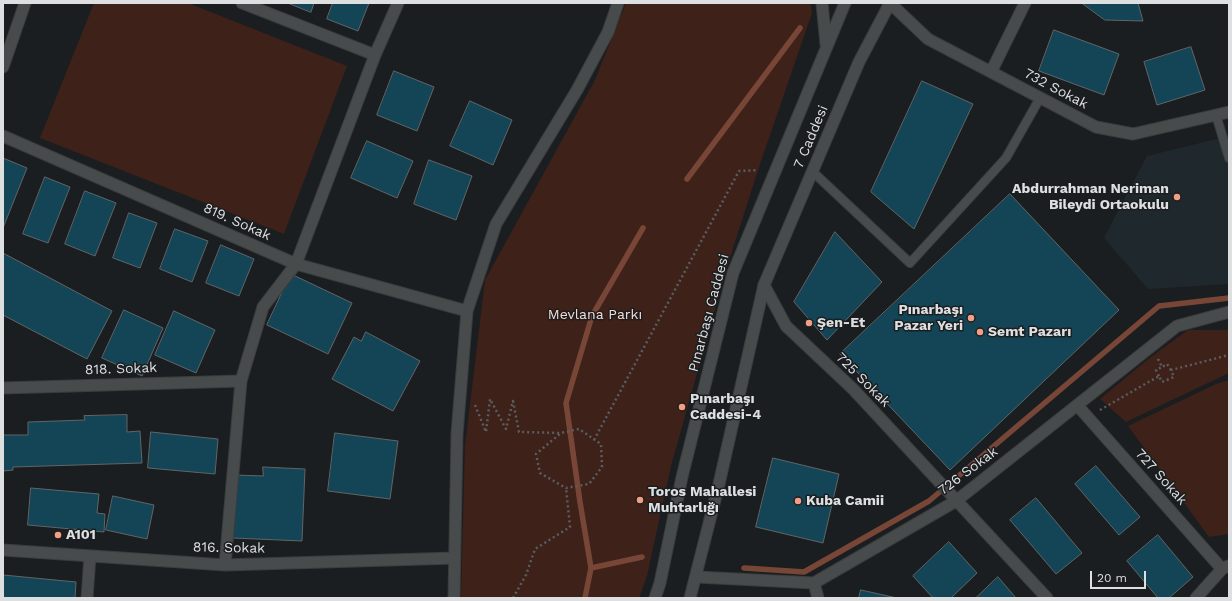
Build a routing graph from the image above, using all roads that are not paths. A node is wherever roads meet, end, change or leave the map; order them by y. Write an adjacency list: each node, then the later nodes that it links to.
1 (25, 3): 11 (street)
2 (242, 3): 10 (street)
3 (398, 3): 10 (street)
4 (618, 3): 21 (street)
5 (822, 3): 9 (street)
6 (845, 3): 9 (street, Pınarbaşı Caddesi)
7 (890, 3): 12 (street, 732 Sokak); 18 (street, 7 Caddesi)
8 (1025, 3): 12 (street)
9 (826, 48): 36 (street, Pınarbaşı Caddesi)
10 (375, 55): 19 (street)
11 (3, 67)
12 (991, 72): 13 (street, 732 Sokak)
13 (1040, 98): 15 (street, 732 Sokak); 18 (lane)
14 (1229, 112): 15 (street, 732 Sokak)
15 (1216, 116): 17 (lane)
16 (3, 136): 19 (street, 819. Sokak)
17 (1229, 158)
18 (813, 172): 20 (street, 7 Caddesi)
19 (296, 264): 21 (street, 819. Sokak); 23 (street)
20 (764, 285): 26 (street, 725 Sokak); 32 (street)
21 (467, 311): 29 (street)
22 (1229, 312): 25 (street, 726 Sokak)
23 (240, 381): 24 (street, 818. Sokak); 30 (street)
24 (3, 388)
25 (1077, 405): 26 (street, 726 Sokak); 31 (street, 727 Sokak)
26 (956, 501): 33 (street, 726 Sokak); 39 (street, 725 Sokak)
27 (3, 550): 28 (street, 816. Sokak)
28 (90, 556): 30 (street, 816. Sokak); 34 (street)
29 (455, 558): 30 (street, 816. Sokak); 35 (street)
30 (225, 565)
31 (1226, 568): 40 (street)
32 (697, 577): 33 (street); 37 (street)
33 (814, 583): 38 (street)
34 (87, 598)
35 (454, 598)
36 (655, 598)
37 (690, 598)
38 (818, 598)
39 (1047, 598)
40 (1196, 598)

